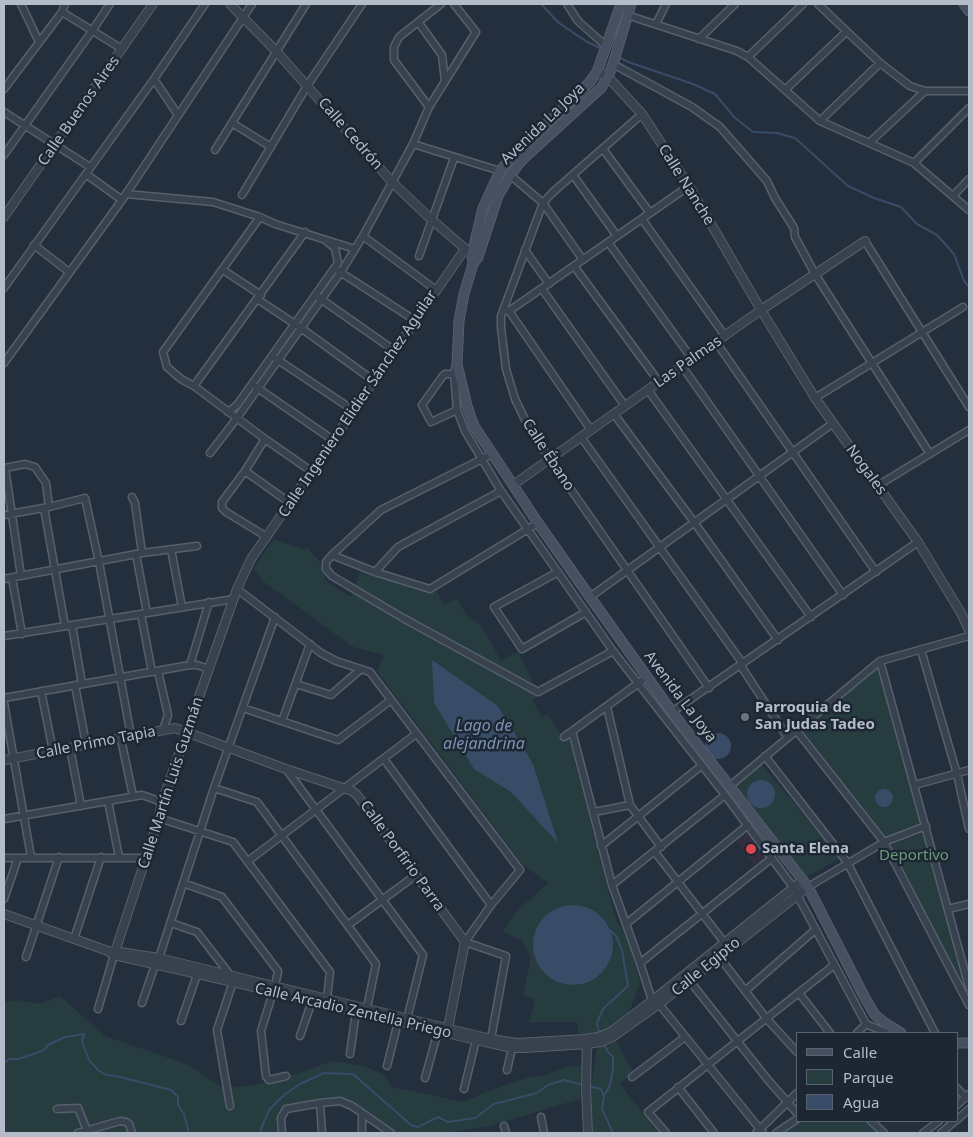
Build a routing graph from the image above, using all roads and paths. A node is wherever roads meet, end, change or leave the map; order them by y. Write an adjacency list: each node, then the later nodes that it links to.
1 (20, 4): 29 (street)
2 (65, 4): 21 (street)
3 (110, 4): 26 (street)
4 (153, 4): 30 (street, Calle Buenos Aires)
5 (205, 4): 38 (street)
6 (230, 4): 23 (street, Calle Cedrón)
7 (252, 4): 23 (street)
8 (306, 4): 32 (street)
9 (362, 4): 40 (street)
10 (442, 4): 24 (street)
11 (454, 4): 39 (street)
12 (567, 4): 31 (street)
13 (621, 4): 31 (main road, Avenida La Joya)
14 (631, 4): 22 (main road, Avenida La Joya)
15 (666, 4): 25 (street)
16 (735, 4): 28 (street)
17 (803, 4): 33 (street)
18 (818, 4): 27 (street)
19 (964, 4): 20 (main road)
20 (969, 10)
21 (62, 12): 26 (street); 29 (street)
22 (627, 15): 25 (street); 34 (main road, Avenida La Joya)
23 (244, 18): 32 (street, Calle Cedrón); 49 (street)
24 (419, 22): 39 (street); 45 (street)
25 (656, 24): 28 (street)
26 (92, 32): 30 (street); 52 (street)
27 (846, 32): 35 (street); 42 (street)
28 (699, 39): 33 (street)
29 (39, 42): 41 (street)
30 (122, 49): 53 (street, Calle Buenos Aires)
31 (605, 49): 36 (main road, Avenida La Joya)
32 (276, 51): 40 (street, Calle Cedrón); 51 (street)
33 (748, 57): 42 (street)
34 (615, 58): 37 (main road, Avenida La Joya); 96 (street)
35 (880, 63): 43 (street); 50 (street)
36 (597, 72): 37 (street, Calle Nanche); 63 (main road, Avenida La Joya)
37 (608, 77): 48 (street, Calle Nanche); 65 (main road, Avenida La Joya)
38 (154, 79): 49 (street); 62 (street)
39 (445, 82): 45 (street)
40 (307, 86): 56 (street); 68 (street, Calle Cedrón)
41 (4, 88)
42 (786, 89): 50 (street)
43 (925, 91): 44 (street); 55 (street)
44 (969, 91)
45 (430, 107): 54 (street)
46 (969, 108): 61 (street)
47 (4, 112): 52 (street)
48 (642, 114): 57 (street, Calle Ébano); 69 (street, Calle Nanche)
49 (178, 115): 72 (street)
50 (820, 121): 55 (street)
51 (232, 123): 56 (street); 58 (street)
52 (26, 125): 53 (street); 59 (street)
53 (56, 144): 62 (street); 76 (street, Calle Buenos Aires)
54 (413, 144): 60 (street); 68 (street)
55 (869, 144): 61 (street)
56 (271, 147): 70 (street)
57 (603, 149): 66 (street, Calle Ébano); 75 (street)
58 (215, 150)
59 (4, 155)
60 (454, 158): 63 (street); 79 (street)
61 (914, 163): 71 (street)
62 (90, 168): 64 (street)
63 (500, 171): 90 (main road, Avenida La Joya)
64 (86, 174): 72 (street); 86 (street)
65 (510, 175): 73 (street); 90 (main road, Avenida La Joya)
66 (573, 175): 73 (street, Calle Ébano); 82 (street)
67 (969, 179): 71 (street)
68 (392, 182): 79 (street, Calle Cedrón); 81 (street)
69 (688, 186): 75 (street); 105 (street, Calle Nanche)
70 (242, 196)
71 (953, 196): 74 (street)
72 (124, 197): 77 (street); 95 (street)
73 (543, 203): 88 (street, Calle Ébano); 91 (street)
74 (969, 210)
75 (650, 213): 78 (street)
76 (4, 217)
77 (260, 217): 80 (street); 93 (street)
78 (642, 219): 82 (street); 109 (street)
79 (432, 220): 89 (street); 90 (street, Calle Cedrón)
80 (305, 232): 83 (street); 101 (street)
81 (363, 236): 87 (street); 100 (street)
82 (617, 236): 85 (street)
83 (324, 238): 87 (street); 94 (street)
84 (865, 241): 96 (street, Las Palmas); 108 (street)
85 (608, 242): 91 (street); 113 (street)
86 (34, 245): 95 (street); 98 (street)
87 (355, 248): 94 (street)
88 (525, 250): 97 (street); 104 (street, Calle Ébano)
89 (419, 256)
90 (472, 256): 100 (street, Calle Ingeniero Elidier Sánchez Aguilar); 116 (main road, Avenida La Joya)
91 (583, 260): 92 (street)
92 (574, 266): 97 (street); 120 (street)
93 (223, 270): 101 (street); 121 (street)
94 (338, 270): 102 (street); 106 (street)
95 (69, 272): 115 (street)
96 (815, 274): 105 (street, Las Palmas); 114 (street)
97 (549, 284): 99 (street)
98 (4, 288)
99 (542, 289): 104 (street); 125 (street)
100 (436, 290): 106 (street, Calle Ingeniero Elidier Sánchez Aguilar)
101 (259, 297): 107 (street); 121 (street)
102 (318, 297): 107 (street); 111 (street)
103 (963, 307): 108 (street)
104 (506, 310): 133 (street); 143 (street, Calle Ébano)
105 (761, 310): 109 (street, Las Palmas); 124 (street, Nogales)
106 (416, 321): 111 (street, Calle Ingeniero Elidier Sánchez Aguilar)
107 (298, 326): 112 (street); 119 (street)
108 (922, 331): 114 (street); 126 (street)
109 (725, 336): 110 (street, Las Palmas)
110 (716, 342): 113 (street, Las Palmas); 138 (street)
111 (395, 351): 119 (street, Calle Ingeniero Elidier Sánchez Aguilar)
112 (275, 358): 122 (street); 127 (street)
113 (692, 359): 117 (street, Las Palmas)
114 (872, 362): 124 (street); 141 (street)
115 (4, 363)
116 (457, 364): 118 (street, Avenida La Joya); 140 (main road, Avenida La Joya)
117 (682, 366): 120 (street, Las Palmas); 147 (street)
118 (454, 374): 128 (street, Avenida La Joya); 128 (street)
119 (374, 381): 127 (street, Calle Ingeniero Elidier Sánchez Aguilar)
120 (659, 382): 123 (street, Las Palmas)
121 (194, 386): 129 (street)
122 (255, 386): 129 (street); 131 (street); 137 (street)
123 (648, 390): 125 (street, Las Palmas); 152 (street)
124 (815, 398): 132 (street, Nogales)
125 (625, 406): 130 (street, Las Palmas)
126 (969, 407)
127 (353, 410): 137 (street, Calle Ingeniero Elidier Sánchez Aguilar)
128 (457, 410): 142 (street, Avenida La Joya)
129 (228, 412): 131 (street)
130 (614, 414): 133 (street, Las Palmas); 157 (street)
131 (237, 418): 136 (street); 139 (street)
132 (832, 424): 138 (street); 149 (street, Nogales)
133 (591, 430): 135 (street, Las Palmas)
134 (969, 430): 141 (street)
135 (581, 437): 143 (street, Las Palmas); 163 (street)
136 (265, 439): 145 (street); 146 (street)
137 (333, 440): 146 (street, Calle Ingeniero Elidier Sánchez Aguilar)
138 (793, 452): 147 (street); 173 (street)
139 (210, 453)
140 (492, 454): 142 (street); 148 (main road, Avenida La Joya)
141 (930, 454): 149 (street)
142 (481, 459): 150 (street, Avenida La Joya); 166 (street)
143 (549, 460): 148 (street, Las Palmas); 170 (street, Calle Ébano)
144 (4, 470): 154 (street); 155 (street)
145 (245, 471): 153 (street); 160 (street)
146 (311, 471): 153 (street, Calle Ingeniero Elidier Sánchez Aguilar)
147 (760, 475): 152 (street); 178 (street)
148 (513, 485): 158 (main road, Avenida La Joya)
149 (878, 486): 161 (street, Nogales)
150 (501, 491): 159 (street, Avenida La Joya); 171 (street)
151 (132, 497): 165 (street)
152 (726, 499): 157 (street); 186 (street)
153 (290, 503): 160 (street, Calle Ingeniero Elidier Sánchez Aguilar)
154 (46, 508): 155 (street); 168 (street); 169 (street)
155 (11, 514): 156 (street); 174 (street)
156 (4, 515)
157 (694, 522): 163 (street); 193 (street)
158 (538, 523): 159 (street); 179 (main road, Avenida La Joya)
159 (528, 531): 171 (street); 172 (street, Avenida La Joya)
160 (267, 537): 167 (street, Calle Ingeniero Elidier Sánchez Aguilar)
161 (918, 542): 173 (street); 189 (street, Nogales)
162 (197, 546): 164 (street)
163 (660, 547): 170 (street); 199 (street)
164 (171, 549): 165 (street); 182 (street)
165 (139, 554): 168 (street); 184 (street)
166 (332, 555): 171 (street); 195 (street)
167 (251, 559): 177 (street, Calle Martín Luis Guzmán)
168 (99, 562): 169 (street); 187 (street)
169 (55, 570): 174 (street); 188 (street)
170 (627, 570): 179 (street); 208 (street, Calle Ébano)
171 (375, 572)
172 (558, 572): 183 (street, Avenida La Joya); 183 (street)
173 (876, 572): 178 (street)
174 (21, 576): 175 (street)
175 (12, 578): 176 (street); 190 (street)
176 (4, 579)
177 (237, 588): 180 (street, Calle Martín Luis Guzmán); 185 (street)
178 (843, 594): 186 (street)
179 (590, 597): 204 (main road, Avenida La Joya)
180 (234, 599): 181 (street); 200 (street, Calle Martín Luis Guzmán)
181 (209, 602): 182 (street); 198 (street)
182 (182, 607): 184 (street)
183 (586, 612): 195 (street, Avenida La Joya)
184 (144, 614): 187 (street); 202 (street)
185 (275, 617): 194 (street); 214 (street)
186 (811, 617): 193 (street)
187 (109, 619): 188 (street); 203 (street)
188 (69, 626): 190 (street); 207 (street)
189 (969, 630)
190 (22, 634): 191 (street)
191 (4, 636)
192 (969, 636): 196 (street)
193 (778, 640): 199 (street)
194 (310, 644): 201 (street); 205 (street)
195 (613, 650): 206 (street, Avenida La Joya)
196 (921, 650): 197 (street); 237 (street)
197 (880, 661): 219 (street); 239 (street)
198 (190, 665): 200 (street); 202 (street)
199 (742, 665): 208 (street); 225 (street)
200 (209, 669): 220 (street, Calle Martín Luis Guzmán)
201 (360, 669): 205 (street); 211 (street)
202 (155, 672): 203 (street); 217 (street)
203 (120, 677): 207 (street); 222 (street)
204 (647, 677): 206 (street); 215 (main road, Avenida La Joya)
205 (296, 684): 216 (street)
206 (638, 684): 213 (street); 234 (street, Avenida La Joya)
207 (78, 685): 209 (street); 226 (street)
208 (709, 688): 215 (street)
209 (41, 692): 210 (street); 229 (street)
210 (4, 698)
211 (391, 700): 216 (street); 221 (street)
212 (4, 704): 231 (street)
213 (607, 707): 218 (street); 246 (street)
214 (243, 708): 216 (street); 227 (street)
215 (672, 712): 238 (main road, Avenida La Joya)
216 (282, 721)
217 (163, 730): 220 (street, Calle Primo Tapia); 222 (street, Calle Primo Tapia)
218 (572, 731): 223 (street); 249 (street)
219 (797, 731): 225 (street); 259 (street)
220 (188, 732): 227 (street, Calle Porfirio Parra); 245 (street, Calle Martín Luis Guzmán)
221 (416, 734): 232 (street); 282 (street)
222 (131, 736): 224 (street, Calle Primo Tapia)
223 (564, 737)
224 (121, 738): 226 (street, Calle Primo Tapia); 243 (street)
225 (788, 738): 230 (street)
226 (86, 744): 228 (street, Calle Primo Tapia)
227 (228, 747): 235 (street, Calle Porfirio Parra); 240 (street)
228 (70, 748): 229 (street, Calle Primo Tapia); 247 (street)
229 (53, 750): 231 (street, Calle Primo Tapia)
230 (765, 756): 238 (street); 272 (street)
231 (14, 758): 233 (street, Calle Primo Tapia); 250 (street)
232 (384, 759): 241 (street); 282 (street)
233 (4, 760)
234 (702, 766): 242 (street, Avenida La Joya); 252 (street)
235 (286, 769): 241 (street, Calle Porfirio Parra); 248 (street)
236 (969, 770): 237 (street)
237 (957, 774): 239 (street); 256 (street)
238 (731, 785): 276 (main road, Avenida La Joya)
239 (915, 785): 255 (street)
240 (214, 788): 257 (street); 258 (street)
241 (344, 788): 248 (street); 273 (street, Calle Porfirio Parra)
242 (725, 795): 254 (street, Avenida La Joya); 261 (street)
243 (133, 796): 244 (street); 245 (street)
244 (108, 801): 247 (street); 264 (street)
245 (162, 802): 251 (street, Calle Martín Luis Guzmán)
246 (630, 805): 249 (street); 252 (street)
247 (82, 806): 250 (street)
248 (315, 811): 258 (street); 280 (street)
249 (594, 812): 260 (street)
250 (25, 816): 253 (street); 267 (street)
251 (159, 818): 257 (street); 269 (street, Calle Martín Luis Guzmán)
252 (638, 818): 260 (street); 261 (street)
253 (4, 819)
254 (748, 825): 270 (street, Avenida La Joya); 274 (street)
255 (926, 826): 259 (street); 283 (street)
256 (969, 830)
257 (201, 831): 271 (street); 275 (street)
258 (282, 837): 271 (street); 289 (street)
259 (884, 842): 272 (street); 311 (street)
260 (601, 846): 277 (street)
261 (660, 847): 262 (street)
262 (655, 852): 274 (street); 277 (street)
263 (101, 857): 264 (street); 268 (street); 291 (street)
264 (119, 857): 269 (street)
265 (4, 858): 266 (street)
266 (18, 858): 267 (street); 279 (street)
267 (31, 858): 268 (street)
268 (59, 858): 288 (street)
269 (147, 858): 294 (street, Calle Martín Luis Guzmán)
270 (772, 858): 278 (street, Avenida La Joya); 285 (street)
271 (248, 861): 307 (street)
272 (847, 862): 276 (street); 327 (street)
273 (416, 875): 280 (street); 292 (street, Calle Porfirio Parra)
274 (677, 882): 285 (street); 287 (street)
275 (183, 883): 286 (street); 304 (street)
276 (806, 883): 278 (street, Calle Egipto); 318 (main road, Avenida La Joya)
277 (612, 885): 287 (street)
278 (795, 891): 290 (street, Avenida La Joya); 293 (street, Calle Egipto)
279 (4, 899)
280 (382, 900): 289 (street); 317 (street)
281 (969, 904): 283 (street)
282 (492, 905): 292 (street)
283 (948, 910): 303 (street)
284 (4, 914): 288 (street, Calle Arcadio Zentella Priego)
285 (702, 915): 293 (street); 298 (street)
286 (171, 923): 297 (street); 301 (street)
287 (626, 924): 298 (street)
288 (36, 925): 291 (street, Calle Arcadio Zentella Priego); 296 (street)
289 (348, 925): 312 (street)
290 (815, 930): 299 (street, Avenida La Joya); 305 (street)
291 (74, 940): 294 (street, Calle Arcadio Zentella Priego)
292 (466, 942): 320 (street); 330 (street)
293 (727, 946): 295 (street, Calle Egipto)
294 (113, 952): 297 (street, Calle Arcadio Zentella Priego); 313 (street, Calle Martín Luis Guzmán)
295 (717, 954): 302 (street, Calle Egipto); 305 (street); 309 (street, Calle Egipto)
296 (26, 957)
297 (157, 962): 300 (street, Calle Arcadio Zentella Priego); 310 (street)
298 (640, 963): 309 (street)
299 (834, 965): 306 (street); 319 (street, Avenida La Joya)
300 (198, 971): 301 (street, Calle Arcadio Zentella Priego); 316 (street)
301 (232, 979): 304 (street, Calle Arcadio Zentella Priego); 349 (street)
302 (689, 980): 309 (street, Calle Egipto); 334 (street)
303 (969, 986)
304 (274, 989): 307 (street, Calle Arcadio Zentella Priego); 308 (street, Calle Arcadio Zentella Priego); 341 (street)
305 (745, 991): 315 (street)
306 (799, 993): 315 (street); 322 (street)
307 (326, 998): 312 (street, Calle Arcadio Zentella Priego)
308 (312, 1001): 314 (street, Calle Arcadio Zentella Priego); 328 (street)
309 (656, 1002): 329 (street); 331 (street, Calle Egipto)
310 (142, 1003)
311 (969, 1005)
312 (367, 1008): 317 (street, Calle Arcadio Zentella Priego)
313 (98, 1009)
314 (356, 1012): 317 (street, Calle Arcadio Zentella Priego); 337 (street)
315 (766, 1018): 334 (street); 336 (street)
316 (181, 1021)
317 (404, 1021): 320 (street, Calle Arcadio Zentella Priego); 321 (street, Calle Arcadio Zentella Priego); 339 (street)
318 (885, 1023): 325 (street); 326 (main road, Avenida La Joya)
319 (866, 1024): 323 (street); 324 (street)
320 (448, 1028): 330 (street, Calle Arcadio Zentella Priego)
321 (438, 1032): 332 (street, Calle Arcadio Zentella Priego); 343 (street)
322 (829, 1032)
323 (858, 1032)
324 (886, 1032)
325 (888, 1032)
326 (899, 1032)
327 (934, 1032)
328 (300, 1036)
329 (685, 1037): 338 (street); 342 (street)
330 (491, 1038): 333 (street, Calle Arcadio Zentella Priego)
331 (600, 1039): 333 (street, Calle Arcadio Zentella Priego)
332 (476, 1040): 335 (street, Calle Arcadio Zentella Priego); 344 (street)
333 (587, 1041): 335 (street, Calle Arcadio Zentella Priego); 369 (street)
334 (737, 1041): 338 (street); 347 (street)
335 (512, 1048): 340 (street)
336 (796, 1051)
337 (350, 1054)
338 (707, 1064): 345 (street); 361 (street)
339 (387, 1066)
340 (507, 1070)
341 (286, 1076)
342 (632, 1077)
343 (425, 1078)
344 (464, 1088)
345 (678, 1088): 370 (street); 371 (street)
346 (796, 1094): 347 (street)
347 (787, 1102): 352 (street); 361 (street)
348 (320, 1103): 353 (street); 364 (street); 365 (street)
349 (230, 1106)
350 (57, 1109): 360 (street)
351 (969, 1109): 355 (street)
352 (796, 1112)
353 (362, 1113): 366 (street); 367 (street)
354 (541, 1117): 368 (street)
355 (958, 1118)
356 (796, 1121): 372 (street)
357 (872, 1122): 373 (street)
358 (934, 1122): 374 (street)
359 (954, 1122): 375 (street)
360 (87, 1132): 362 (street); 363 (street)
361 (759, 1132)
362 (78, 1133)
363 (132, 1133)
364 (282, 1133)
365 (322, 1133)
366 (362, 1133)
367 (391, 1133)
368 (544, 1133)
369 (588, 1133)
370 (666, 1133)
371 (714, 1133)
372 (776, 1133)
373 (884, 1133)
374 (923, 1133)
375 (941, 1133)

